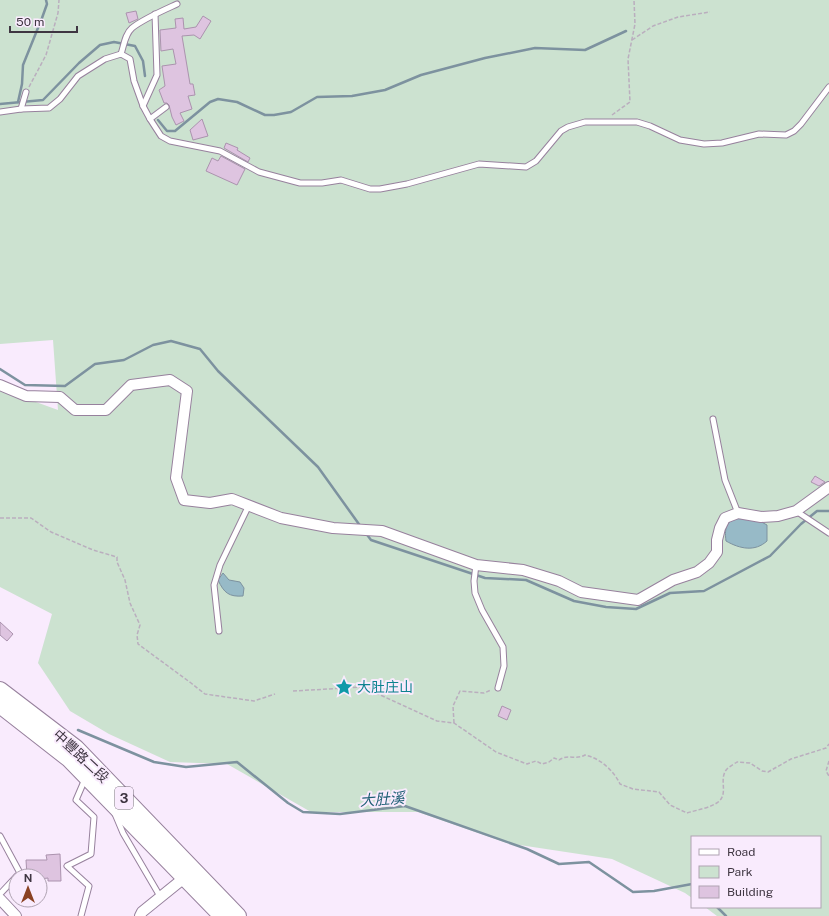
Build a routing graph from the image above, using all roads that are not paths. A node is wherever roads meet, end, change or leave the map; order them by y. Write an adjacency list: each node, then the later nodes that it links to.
1 (177, 4): 2 (lane)
2 (155, 14): 3 (lane); 6 (lane)
3 (121, 54): 6 (lane); 8 (lane)
4 (829, 87): 10 (lane)
5 (26, 92): 8 (lane)
6 (144, 106): 10 (lane)
7 (166, 107): 10 (lane)
8 (21, 109): 9 (lane)
9 (0, 112)
10 (150, 119)
11 (0, 385): 14 (street)
12 (713, 419): 15 (lane)
13 (829, 487): 16 (street)
14 (249, 505): 18 (street); 19 (lane)
15 (738, 513): 16 (street); 18 (street)
16 (799, 513): 17 (lane)
17 (829, 533)
18 (476, 565): 20 (lane)
19 (219, 631)
20 (498, 688)
21 (0, 690): 22 (main road, 中豐路二段 / 3)
22 (7, 706): 23 (main road, 中豐路二段 / 3); 27 (main road, 中豐路二段 / 3)
23 (86, 776): 24 (main road, 中豐路二段 / 3); 33 (lane)
24 (108, 798): 27 (main road, 中豐路二段 / 3); 30 (lane)
25 (0, 836): 26 (lane)
26 (17, 868)
27 (189, 873): 30 (street); 35 (main road, 中豐路二段 / 3); 36 (main road, 中豐路二段 / 3)
28 (8, 885): 29 (lane)
29 (0, 894)
30 (161, 898): 34 (street)
31 (0, 899): 32 (street)
32 (16, 916)
33 (81, 916)
34 (140, 916)
35 (222, 916)
36 (238, 916)

